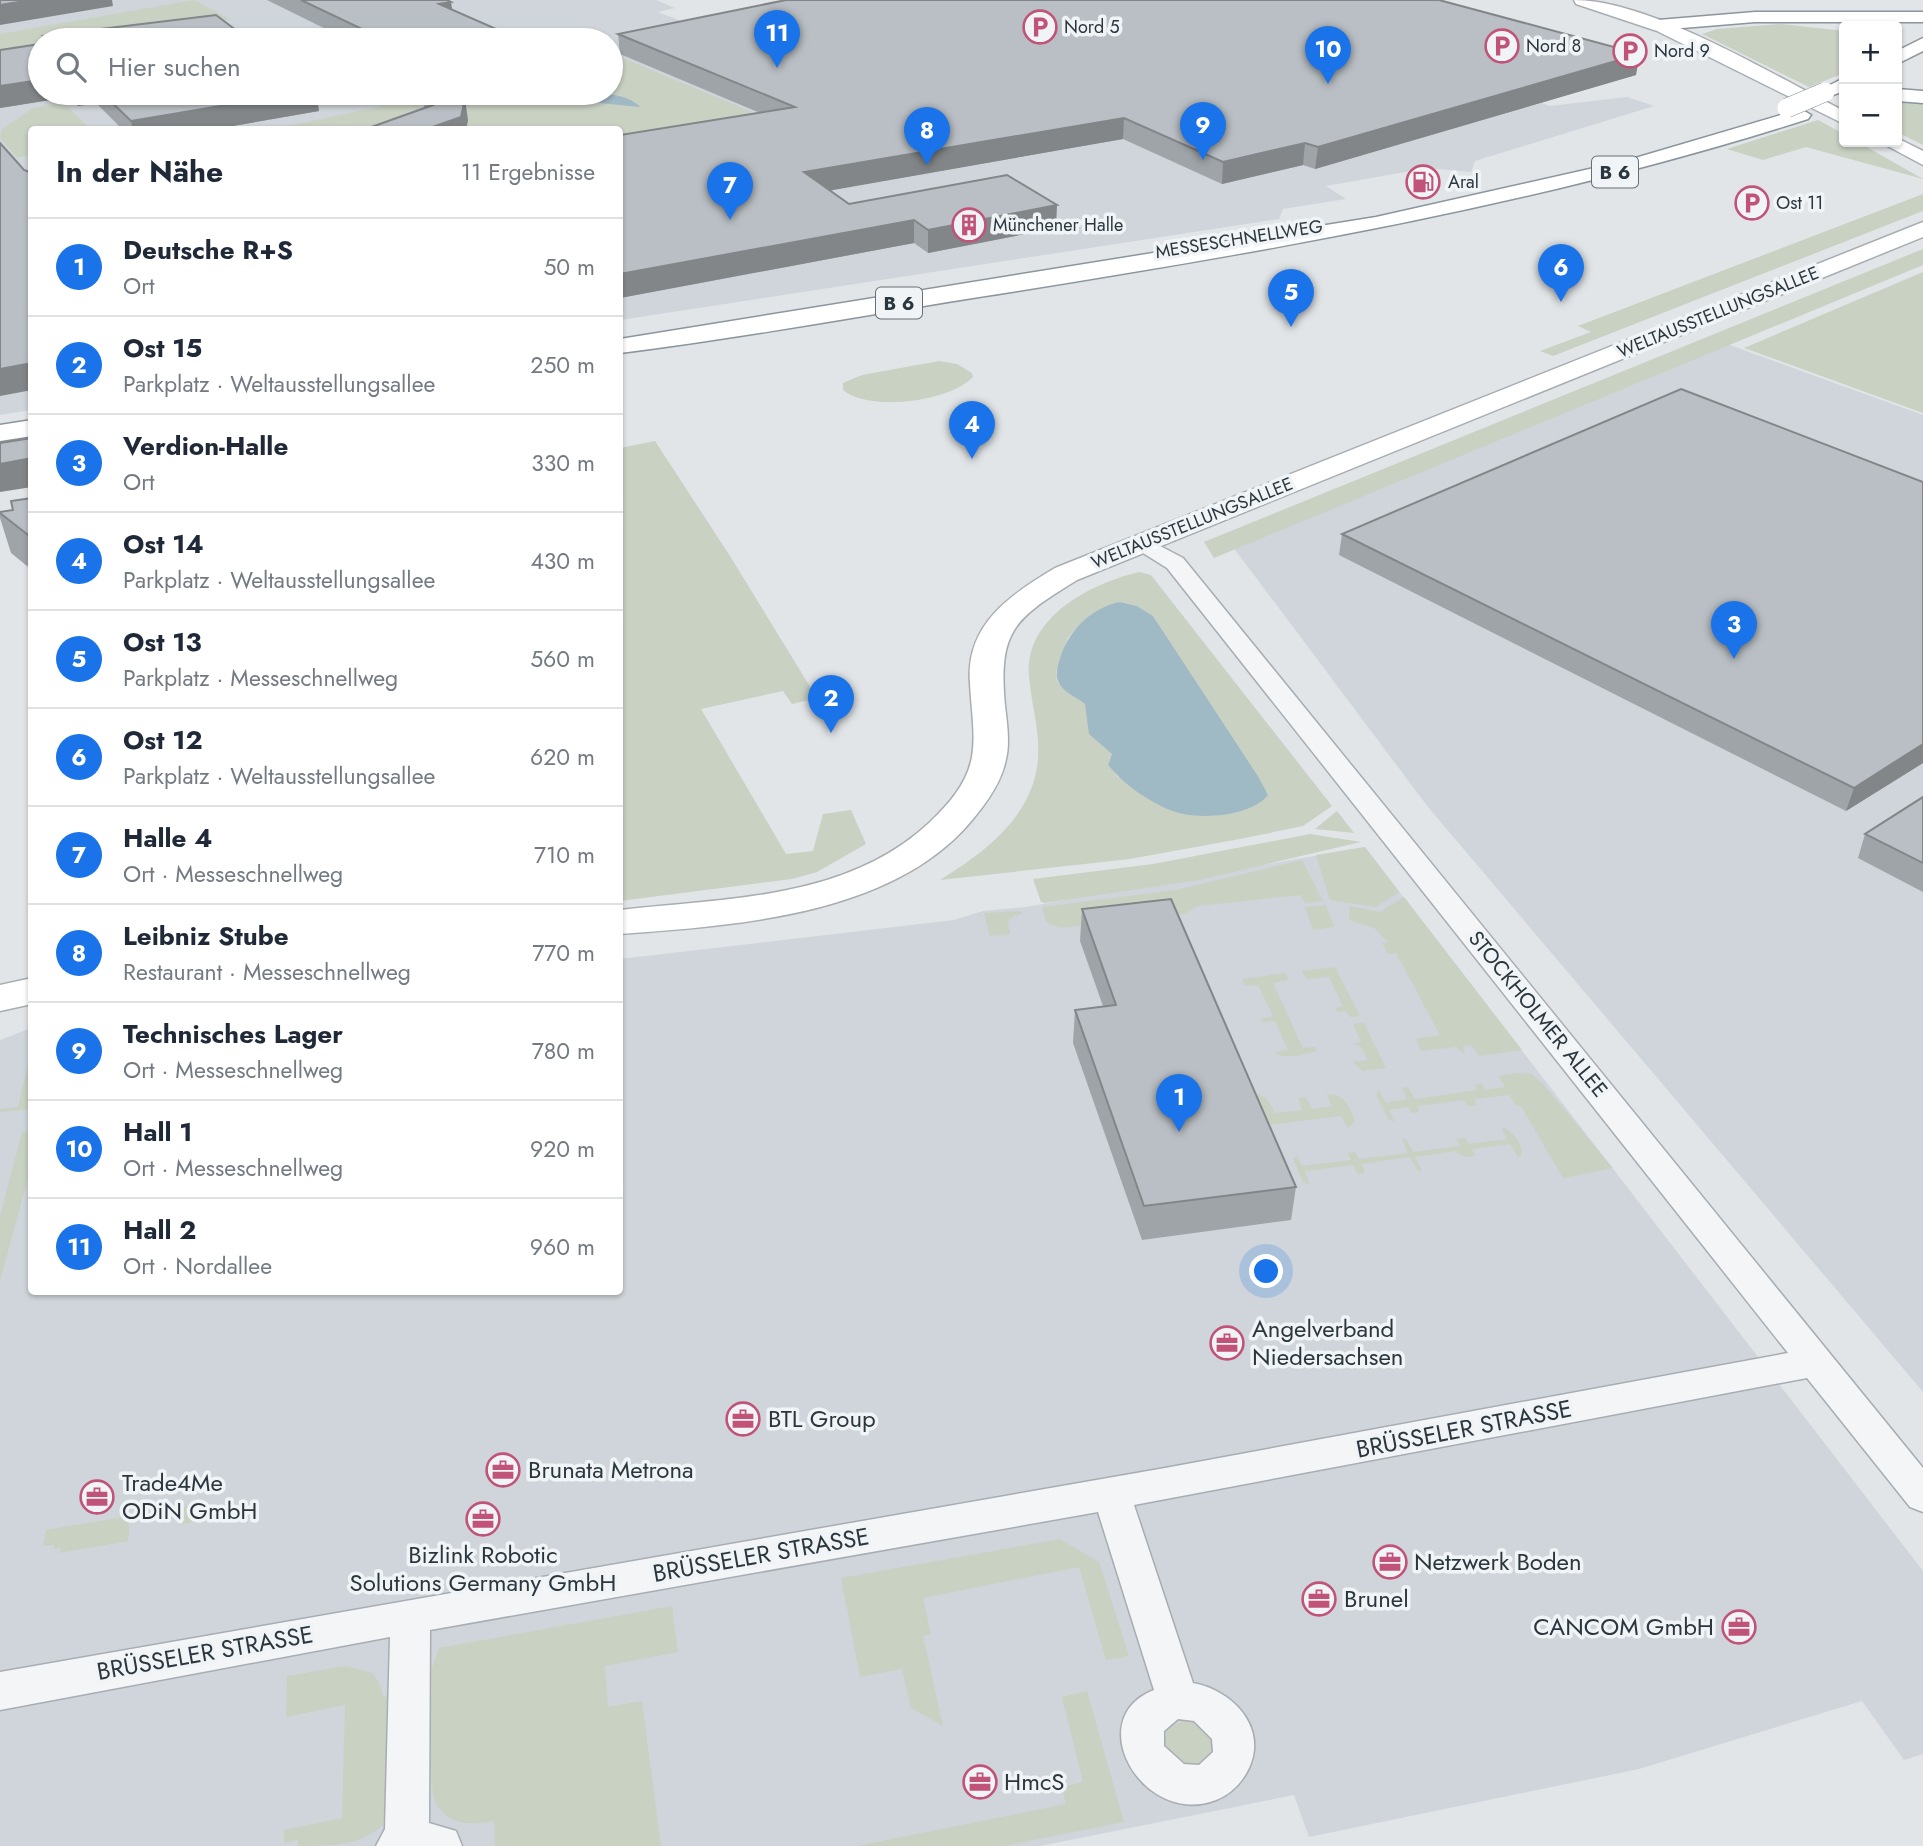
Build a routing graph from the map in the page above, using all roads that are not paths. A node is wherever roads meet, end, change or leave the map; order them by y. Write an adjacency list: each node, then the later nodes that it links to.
1 (1582, 0): 3 (main road)
2 (1923, 17): 3 (main road)
3 (1665, 28): 4 (main road); 11 (main road)
4 (1839, 29)
5 (1923, 43): 6 (main road)
6 (1902, 56)
7 (1923, 57): 8 (main road)
8 (1902, 69)
9 (1902, 95): 10 (main road)
10 (1923, 97)
11 (1839, 99)
12 (1839, 99): 13 (main road, MESSESCHNELLWEG / B 6)
13 (1794, 111): 17 (main road, MESSESCHNELLWEG / B 6); 18 (main road, MESSESCHNELLWEG / B 6)
14 (1900, 147): 15 (main road)
15 (1923, 159)
16 (1923, 229): 25 (main road, WELTAUSSTELLUNGSALLEE)
17 (718, 331): 19 (main road, MESSESCHNELLWEG / B 6); 20 (main road)
18 (623, 337)
19 (623, 346)
20 (623, 353)
21 (28, 429): 22 (main road)
22 (0, 433)
23 (28, 440): 24 (main road)
24 (0, 444)
25 (1143, 542): 26 (main road, WELTAUSSTELLUNGSALLEE); 27 (street, STOCKHOLMER ALLEE)
26 (623, 922)
27 (1816, 1363): 28 (street, BRÜSSELER STRASSE); 29 (street, STOCKHOLMER ALLEE)
28 (1111, 1494): 30 (street, BRÜSSELER STRASSE); 32 (street)
29 (1923, 1496)
30 (410, 1616): 31 (street, BRÜSSELER STRASSE); 33 (street)
31 (0, 1691)
32 (1178, 1700)
33 (415, 1845)

